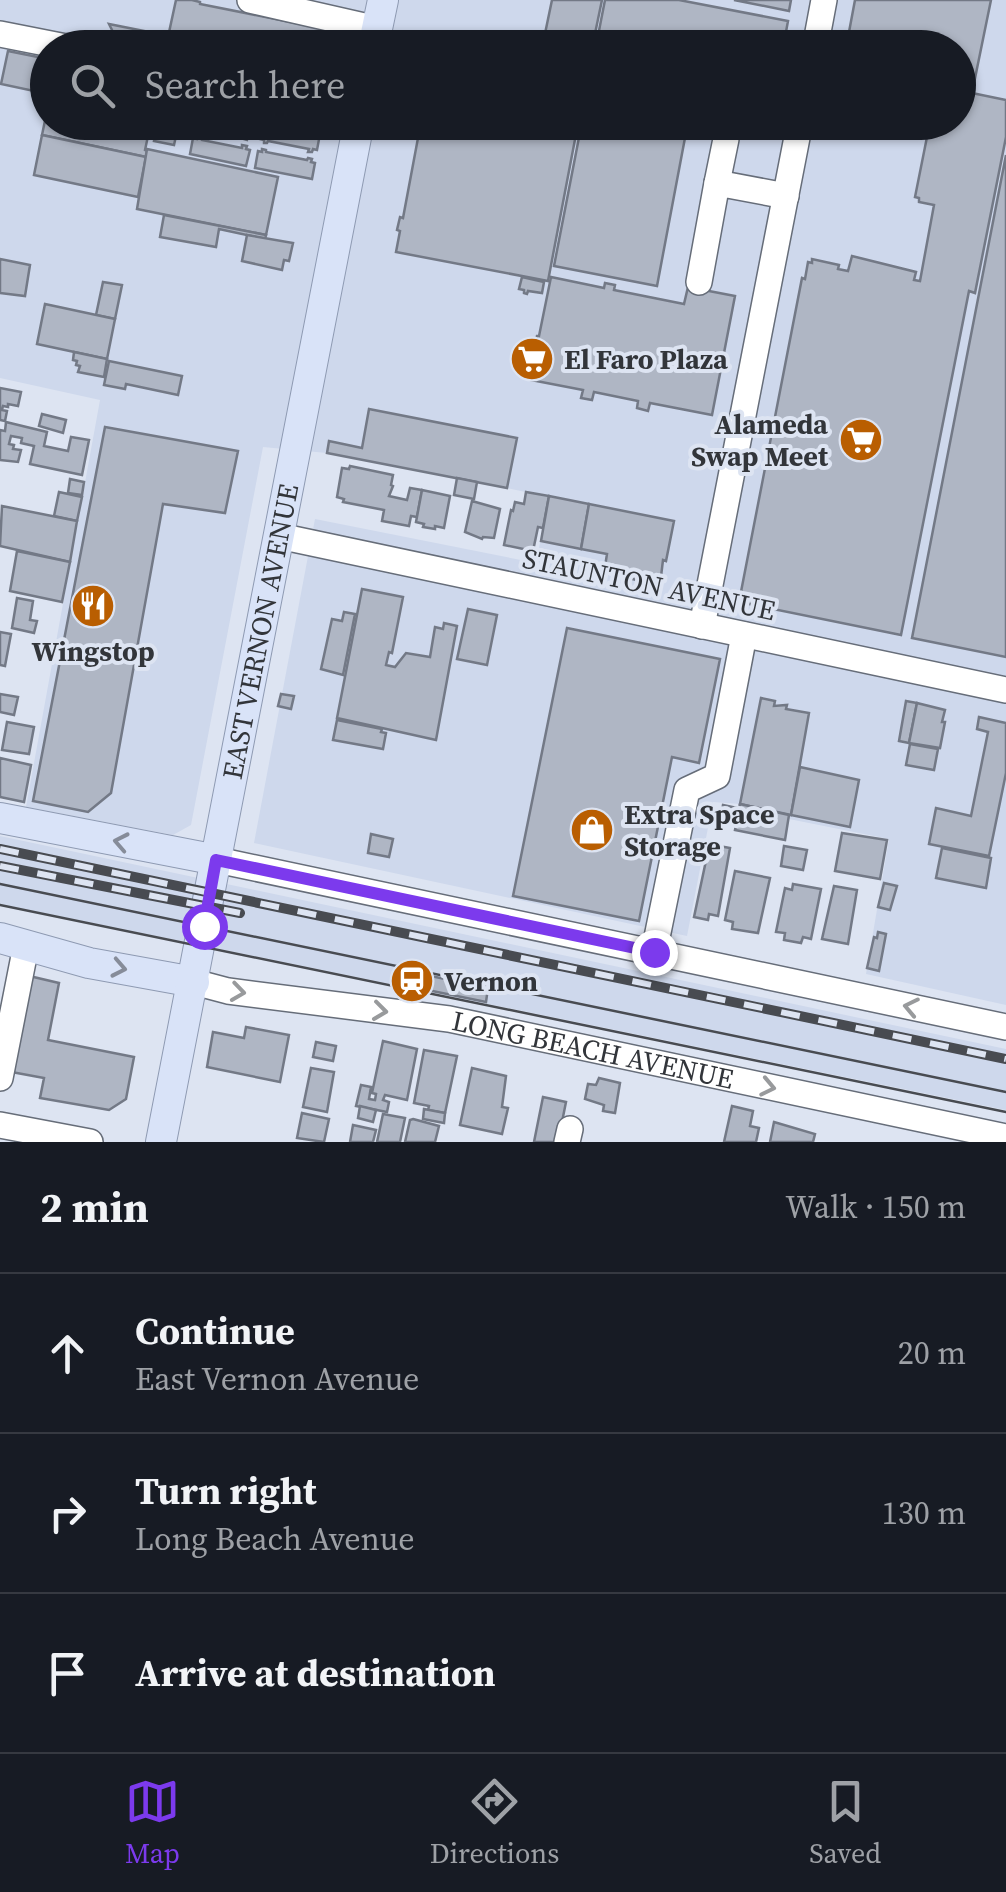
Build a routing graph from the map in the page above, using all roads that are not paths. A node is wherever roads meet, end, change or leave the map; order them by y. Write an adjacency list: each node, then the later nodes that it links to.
1 (250, 0): 3 (street)
2 (824, 0): 4 (street)
3 (378, 25)
4 (818, 30)
5 (0, 34): 6 (street)
6 (30, 40)
7 (356, 140): 13 (main road, EAST VERNON AVENUE)
8 (726, 140): 10 (street)
9 (797, 140): 11 (street)
10 (718, 183): 11 (street); 12 (street)
11 (786, 196): 14 (street)
12 (699, 282)
13 (279, 536): 14 (street, STAUNTON AVENUE); 18 (main road, EAST VERNON AVENUE)
14 (702, 626): 15 (street, STAUNTON AVENUE)
15 (744, 634): 16 (street, STAUNTON AVENUE); 20 (street)
16 (1006, 690)
17 (0, 818): 18 (main road, one-way to 17)
18 (216, 860): 20 (street); 21 (main road, EAST VERNON AVENUE)
19 (13, 942): 21 (main road, LONG BEACH AVENUE, one-way to 21); 23 (street)
20 (654, 952): 22 (street, one-way to 20)
21 (194, 982): 25 (street, LONG BEACH AVENUE, one-way to 25); 27 (main road, EAST VERNON AVENUE)
22 (1006, 1027)
23 (0, 1078)
24 (0, 1125): 26 (street)
25 (1006, 1136)
26 (90, 1142)
27 (162, 1142)

